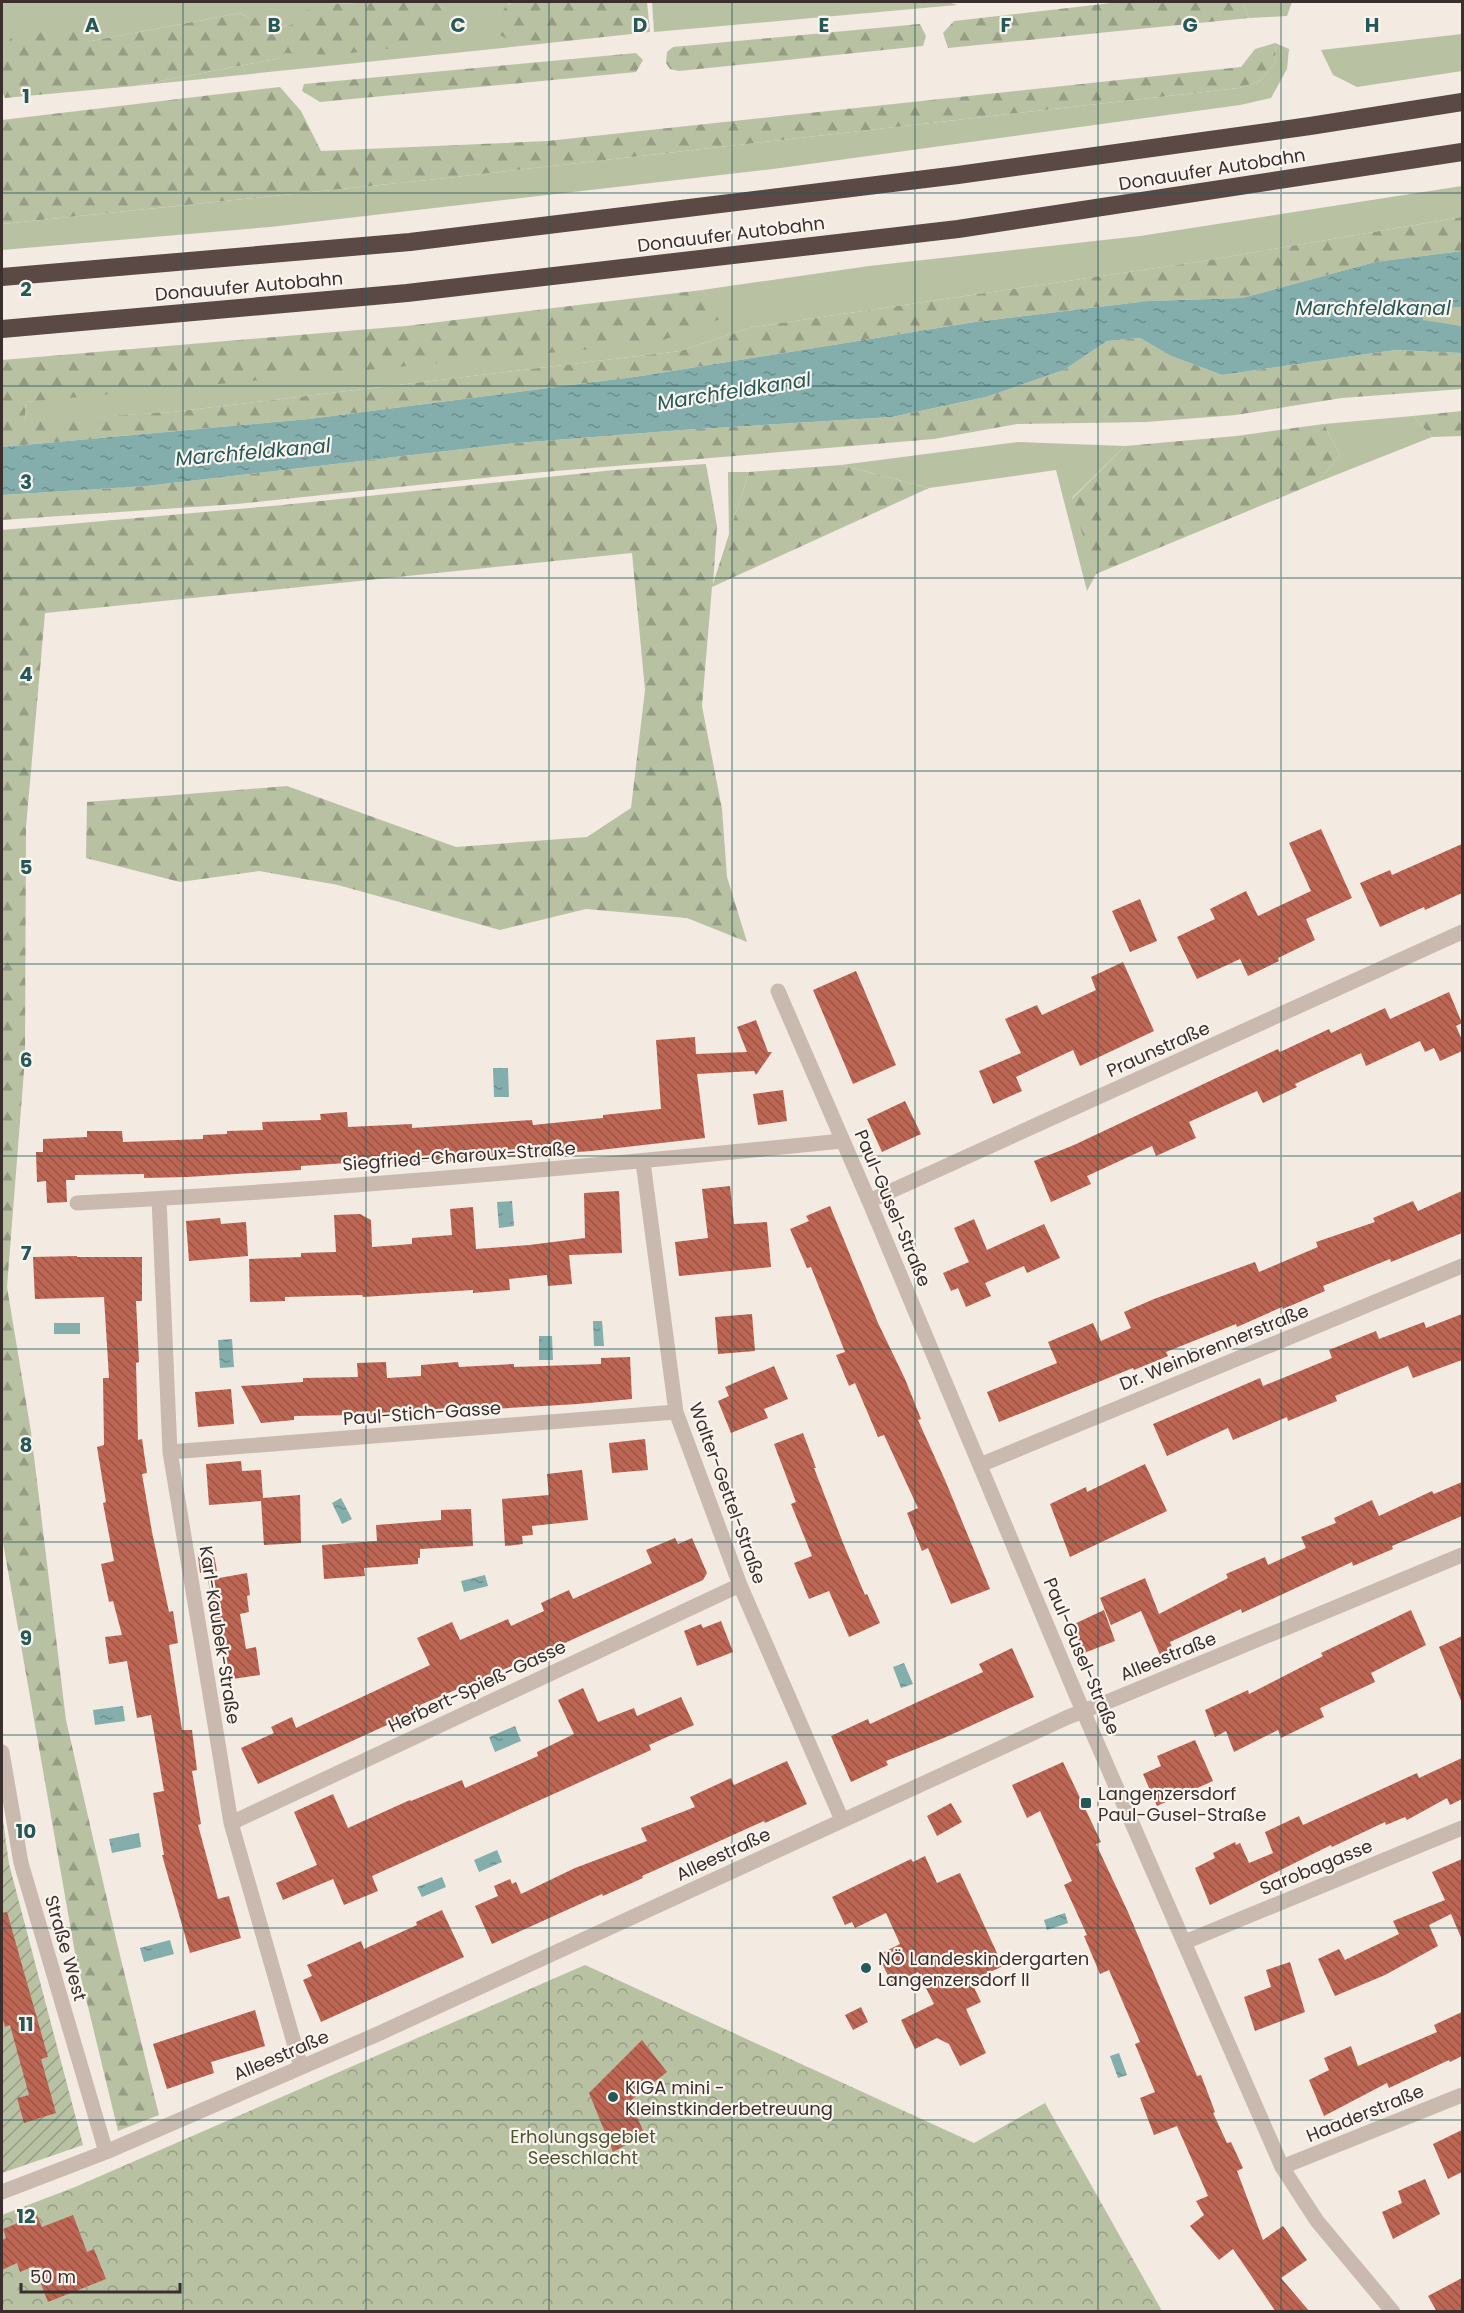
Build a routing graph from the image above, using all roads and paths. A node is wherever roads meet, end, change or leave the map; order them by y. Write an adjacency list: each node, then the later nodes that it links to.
1 (1462, 102): 3 (highway, Donauufer Autobahn)
2 (1462, 152): 4 (highway, Donauufer Autobahn)
3 (2, 277)
4 (2, 329)
5 (1462, 932): 10 (street, Praunstraße)
6 (778, 991): 7 (street, Paul-Gusel-Straße)
7 (842, 1141): 8 (street, Siegfried-Charoux-Straße); 10 (street, Paul-Gusel-Straße)
8 (642, 1162): 9 (street, Siegfried-Charoux-Straße); 13 (street, Walter-Gettel-Straße)
9 (159, 1199): 11 (street, Siegfried-Charoux-Straße); 14 (street, Karl-Kaubek-Straße)
10 (869, 1201): 15 (street, Paul-Gusel-Straße)
11 (77, 1203)
12 (1462, 1266): 15 (street, Dr. Weinbrennerstraße)
13 (676, 1412): 14 (street, Paul-Stich-Gasse); 17 (street, Walter-Gettel-Straße)
14 (171, 1452): 21 (street, Karl-Kaubek-Straße)
15 (980, 1464): 18 (street, Paul-Gusel-Straße)
16 (1462, 1555): 18 (street, Alleestraße)
17 (740, 1585): 20 (street, Walter-Gettel-Straße); 21 (street, Herbert-Spieß-Gasse)
18 (1083, 1710): 20 (street, Alleestraße); 23 (street, Paul-Gusel-Straße)
19 (2, 1752): 26 (street, Straße West)
20 (842, 1820): 24 (street, Alleestraße)
21 (231, 1823): 24 (street, Karl-Kaubek-Straße)
22 (1462, 1828): 23 (street, Sarobagasse)
23 (1185, 1942): 27 (street, Paul-Gusel-Straße)
24 (301, 2067): 26 (street, Alleestraße)
25 (1462, 2095): 27 (street, Haaderstraße)
26 (106, 2152): 28 (street, Alleestraße)
27 (1282, 2167): 29 (street, Paul-Gusel-Straße)
28 (2, 2192)
29 (1393, 2312)

